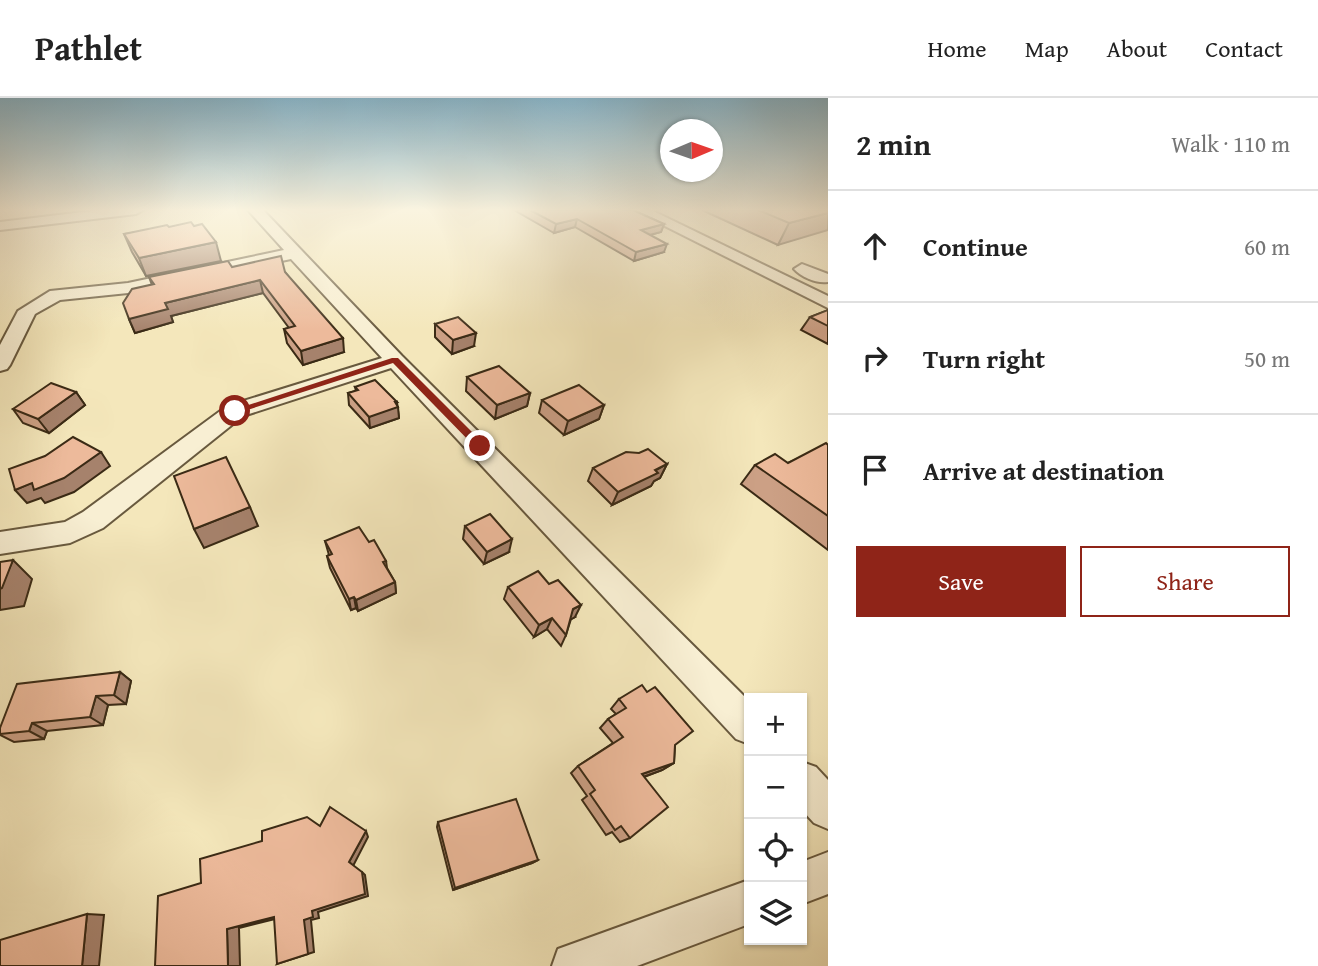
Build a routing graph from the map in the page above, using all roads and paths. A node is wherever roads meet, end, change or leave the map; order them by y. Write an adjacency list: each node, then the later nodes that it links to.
1 (293, 251): 3 (street)
2 (721, 251): 6 (street)
3 (295, 253): 8 (street); 9 (street)
4 (802, 269): 5 (street)
5 (826, 278): 6 (street)
6 (795, 288): 7 (street)
7 (828, 303)
8 (395, 360): 10 (street); 11 (street)
9 (0, 365)
10 (0, 542)
11 (744, 721)
12 (807, 786): 13 (street)
13 (828, 808)
14 (828, 873): 15 (street)
15 (805, 882)
16 (744, 904): 17 (street)
17 (575, 966)

